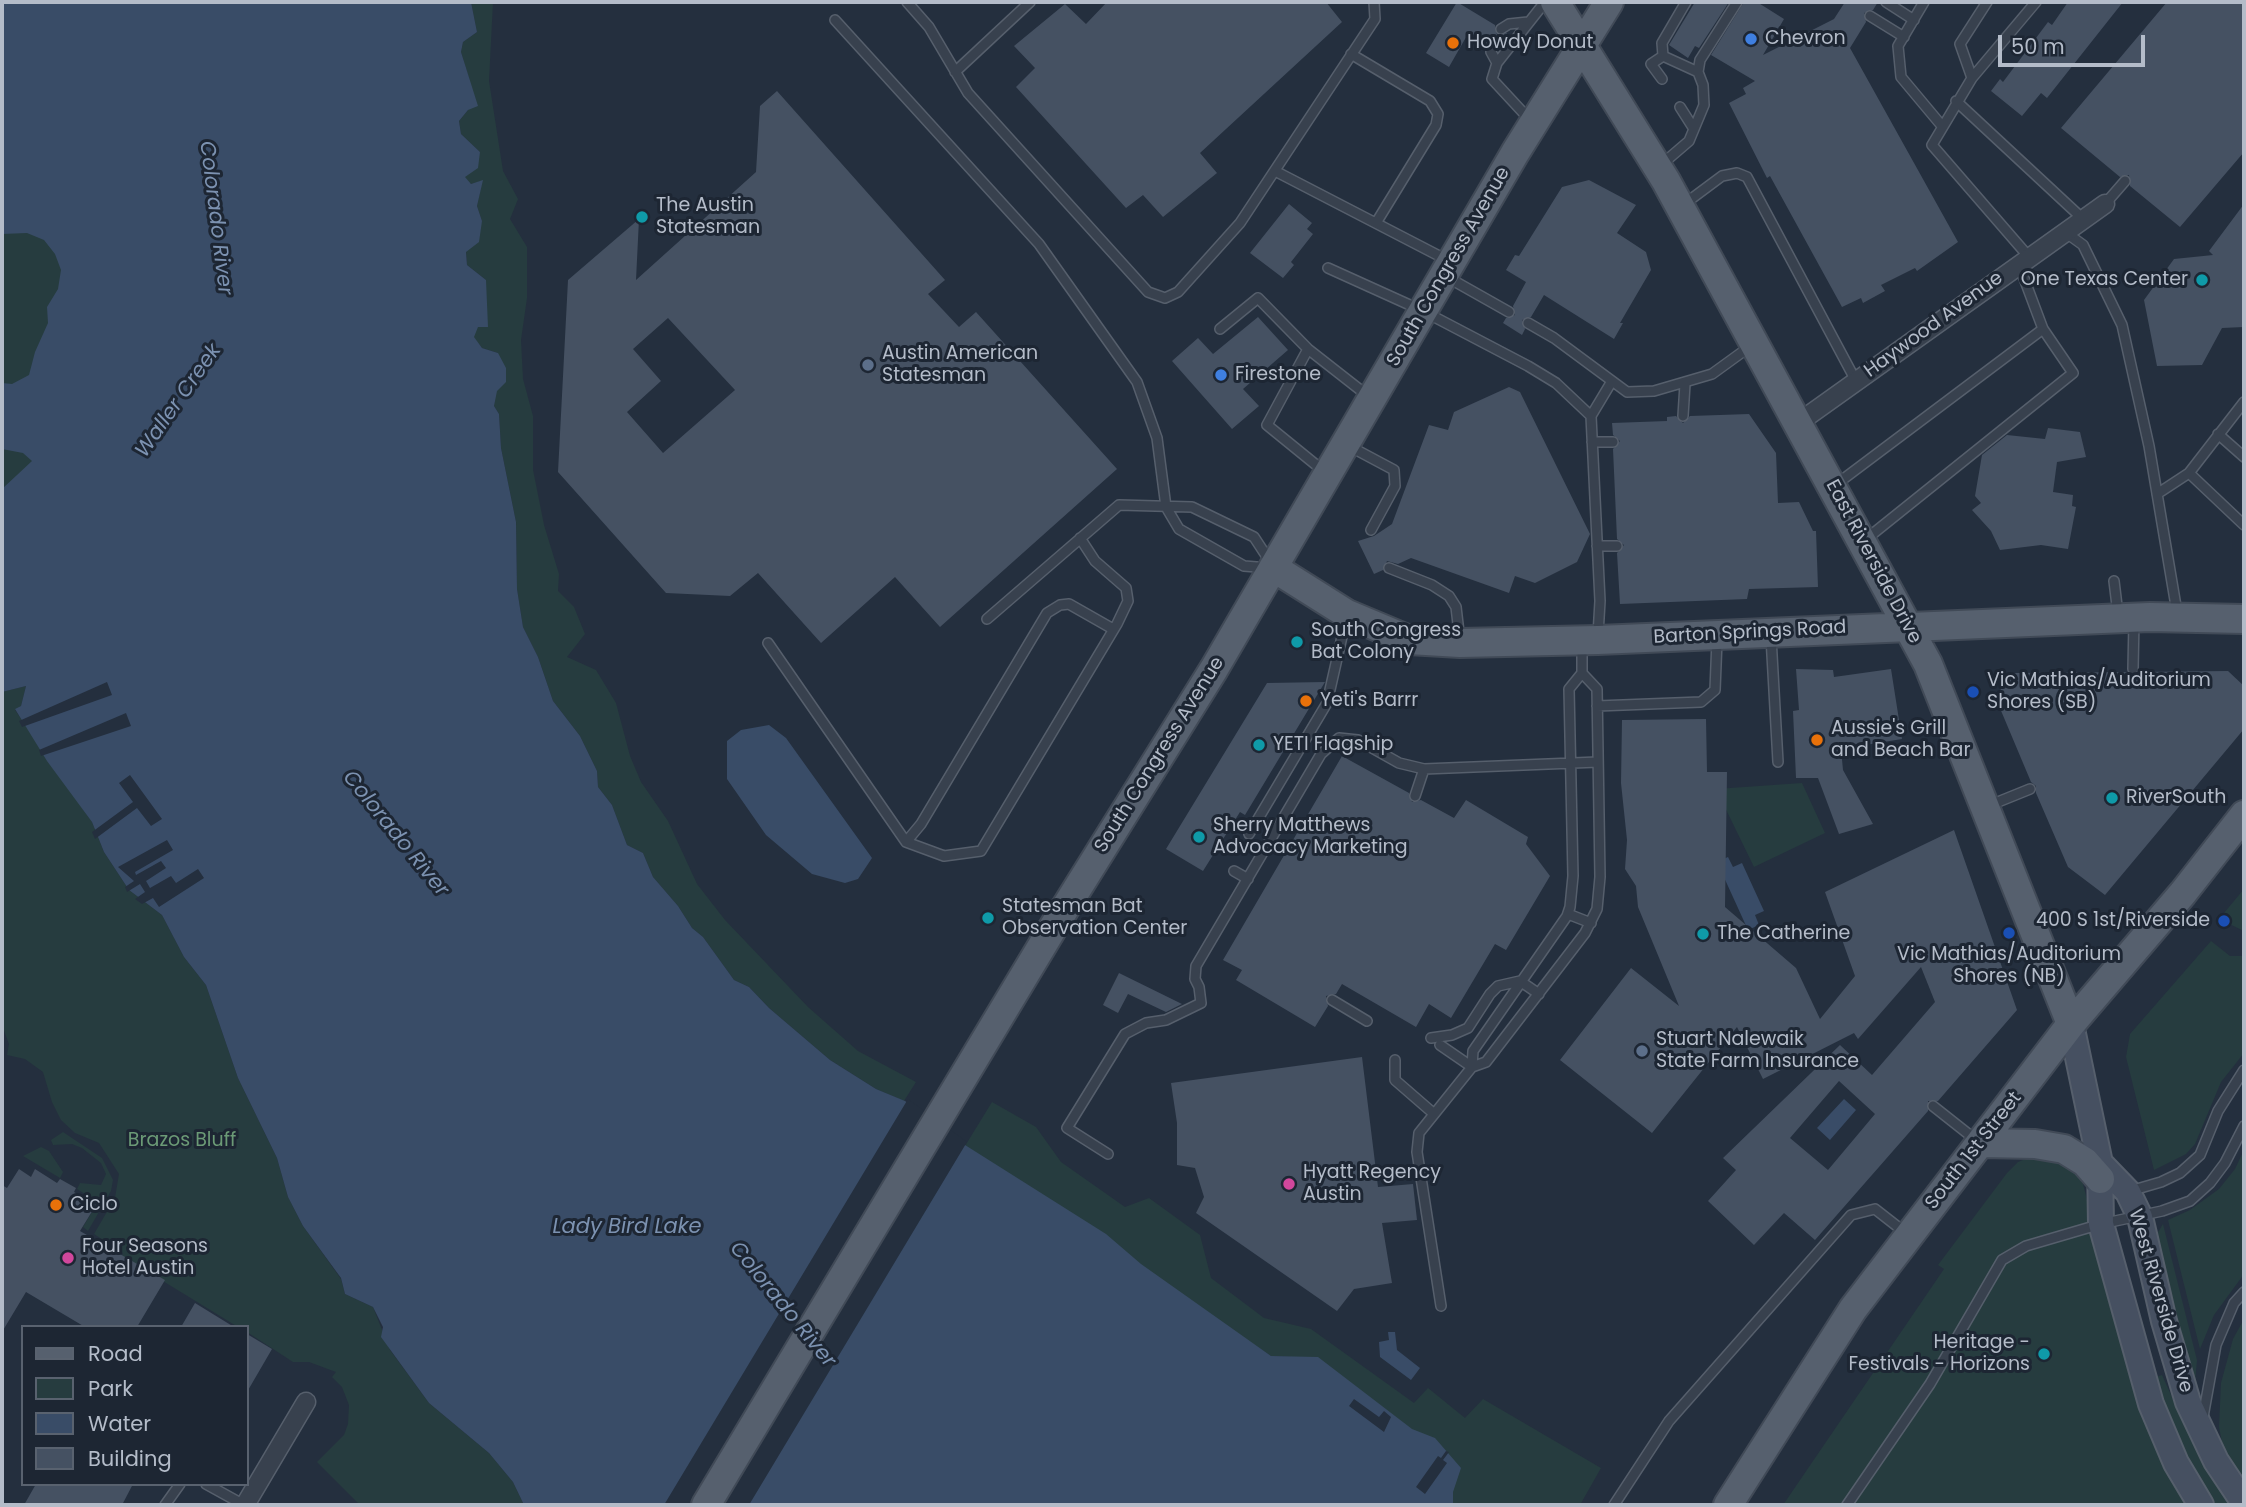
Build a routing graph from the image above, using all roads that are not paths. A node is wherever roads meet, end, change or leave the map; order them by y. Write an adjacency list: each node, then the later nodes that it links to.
1 (907, 2): 24 (lane)
2 (1030, 2): 24 (lane)
3 (1374, 2): 21 (lane)
4 (1545, 2): 16 (lane)
5 (1555, 2): 19 (main road, East Riverside Drive)
6 (1609, 2): 19 (main road, South Congress Avenue)
7 (1686, 2): 22 (lane)
8 (1737, 2): 25 (lane)
9 (1886, 2): 15 (lane)
10 (1924, 2): 15 (lane)
11 (1987, 2): 26 (lane)
12 (2035, 2): 26 (lane)
13 (1870, 16): 18 (lane)
14 (835, 20): 68 (lane)
15 (1914, 20): 18 (lane)
16 (1528, 22): 17 (lane); 23 (lane)
17 (1501, 29)
18 (1903, 37): 31 (lane)
19 (1582, 44): 30 (main road, South Congress Avenue); 33 (main road, East Riverside Drive)
20 (1492, 45): 23 (lane)
21 (1351, 54): 34 (lane); 39 (lane)
22 (1663, 56): 25 (lane); 27 (lane)
23 (1497, 63): 30 (lane)
24 (955, 72): 34 (lane)
25 (1698, 72): 32 (lane)
26 (1972, 78): 28 (lane)
27 (1662, 79)
28 (1956, 101): 31 (lane); 38 (lane)
29 (1680, 107): 32 (lane)
30 (1533, 124): 43 (main road, South Congress Avenue)
31 (1942, 126): 41 (lane)
32 (1694, 129): 33 (lane)
33 (1657, 167): 37 (main road, East Riverside Drive)
34 (1275, 170): 39 (lane)
35 (2125, 181): 36 (lane)
36 (2105, 204): 38 (street, Haywood Avenue)
37 (1679, 207): 49 (main road, East Riverside Drive); 51 (lane)
38 (2083, 219): 40 (street, Haywood Avenue)
39 (1376, 223): 43 (lane)
40 (2065, 232): 41 (street, Haywood Avenue); 67 (lane)
41 (2024, 261): 48 (lane); 51 (street, Haywood Avenue)
42 (1328, 268): 44 (lane)
43 (1448, 269): 44 (main road, South Congress Avenue); 45 (lane)
44 (1423, 311): 54 (main road, South Congress Avenue); 56 (lane)
45 (1509, 312)
46 (1528, 323): 52 (lane)
47 (1220, 328): 50 (lane)
48 (2043, 329): 66 (lane); 72 (lane)
49 (1754, 344): 53 (lane); 58 (main road, East Riverside Drive)
50 (1308, 349): 54 (lane); 65 (lane)
51 (1856, 381): 58 (street, Haywood Avenue)
52 (1612, 382): 53 (lane); 56 (lane)
53 (1685, 384): 57 (lane)
54 (1372, 399): 62 (main road, South Congress Avenue)
55 (2244, 402): 59 (lane)
56 (1591, 416): 60 (lane)
57 (1683, 416)
58 (1798, 423): 66 (main road, East Riverside Drive)
59 (2218, 434): 63 (lane); 64 (lane)
60 (1592, 442): 61 (lane); 73 (lane)
61 (1613, 442)
62 (1346, 444): 65 (main road, South Congress Avenue); 70 (lane)
63 (2244, 457)
64 (2189, 473): 67 (lane); 69 (lane)
65 (1328, 475): 75 (main road, South Congress Avenue)
66 (1833, 487): 72 (main road, East Riverside Drive)
67 (2157, 494): 80 (lane)
68 (1166, 507): 71 (lane); 75 (lane); 75 (lane)
69 (2244, 525)
70 (1371, 530)
71 (1080, 538): 81 (lane); 84 (lane)
72 (1863, 541): 83 (main road, East Riverside Drive)
73 (1597, 546): 74 (lane); 87 (lane)
74 (1617, 547)
75 (1274, 568): 78 (main road, Barton Springs Road); 140 (main road, South Congress Avenue)
76 (1389, 568): 89 (lane)
77 (2114, 581): 79 (lane)
78 (1348, 614): 89 (main road, Barton Springs Road); 101 (lane)
79 (2127, 618): 80 (main road, Barton Springs Road); 83 (main road, Barton Springs Road); 90 (lane)
80 (2178, 618): 82 (main road, Barton Springs Road)
81 (987, 619)
82 (2244, 619)
83 (1909, 625): 85 (main road, Barton Springs Road); 99 (main road, East Riverside Drive)
84 (1113, 629): 102 (lane); 102 (lane)
85 (1770, 632): 86 (main road, Barton Springs Road); 95 (lane)
86 (1717, 635): 87 (main road, Barton Springs Road); 92 (lane)
87 (1590, 640): 89 (main road, Barton Springs Road); 91 (lane)
88 (768, 643): 102 (lane)
89 (1460, 643)
90 (2133, 668)
91 (1582, 673): 92 (lane); 93 (lane)
92 (1597, 706): 94 (lane)
93 (1571, 762): 94 (lane); 96 (lane); 105 (lane)
94 (1598, 762): 106 (lane)
95 (1778, 762)
96 (1424, 769): 98 (lane); 104 (lane)
97 (2030, 789): 99 (lane)
98 (1415, 796)
99 (1987, 806): 111 (main road, East Riverside Drive)
100 (2244, 815): 111 (main road, South 1st Street)
101 (1248, 834)
102 (906, 842)
103 (1234, 871): 104 (lane)
104 (1248, 879): 123 (lane)
105 (1568, 914): 106 (lane); 107 (lane)
106 (1591, 923): 108 (lane)
107 (1520, 981): 108 (lane); 112 (lane); 115 (lane)
108 (1539, 994): 115 (lane)
109 (1332, 1000): 110 (lane)
110 (1367, 1021)
111 (2071, 1024): 122 (main road, South 1st Street); 124 (street, East Riverside Drive)
112 (1431, 1038)
113 (1440, 1045): 115 (lane)
114 (1395, 1060): 120 (lane)
115 (1472, 1067): 120 (lane)
116 (2244, 1070): 117 (lane)
117 (2234, 1084): 118 (lane); 125 (lane)
118 (2244, 1090)
119 (1933, 1106): 122 (lane)
120 (1433, 1113): 130 (lane)
121 (2244, 1126): 126 (lane)
122 (1981, 1143): 124 (main road); 128 (main road, South 1st Street)
123 (1108, 1154)
124 (2100, 1171): 125 (street, West Riverside Drive); 127 (street, West Riverside Drive)
125 (2128, 1192): 126 (street, West Riverside Drive)
126 (2140, 1217): 127 (lane); 132 (street, West Riverside Drive)
127 (2101, 1224): 135 (lane); 142 (street, West Riverside Drive)
128 (1909, 1235): 137 (main road, South 1st Street); 141 (lane)
129 (2244, 1292): 132 (lane)
130 (1441, 1306)
131 (306, 1402): 139 (street)
132 (2201, 1432): 136 (street, West Riverside Drive)
133 (179, 1486): 138 (lane)
134 (210, 1486): 139 (lane)
135 (1851, 1503)
136 (2244, 1503)
137 (1729, 1504)
138 (165, 1505)
139 (244, 1505)
140 (706, 1505)
141 (1614, 1505)
142 (2201, 1505)

